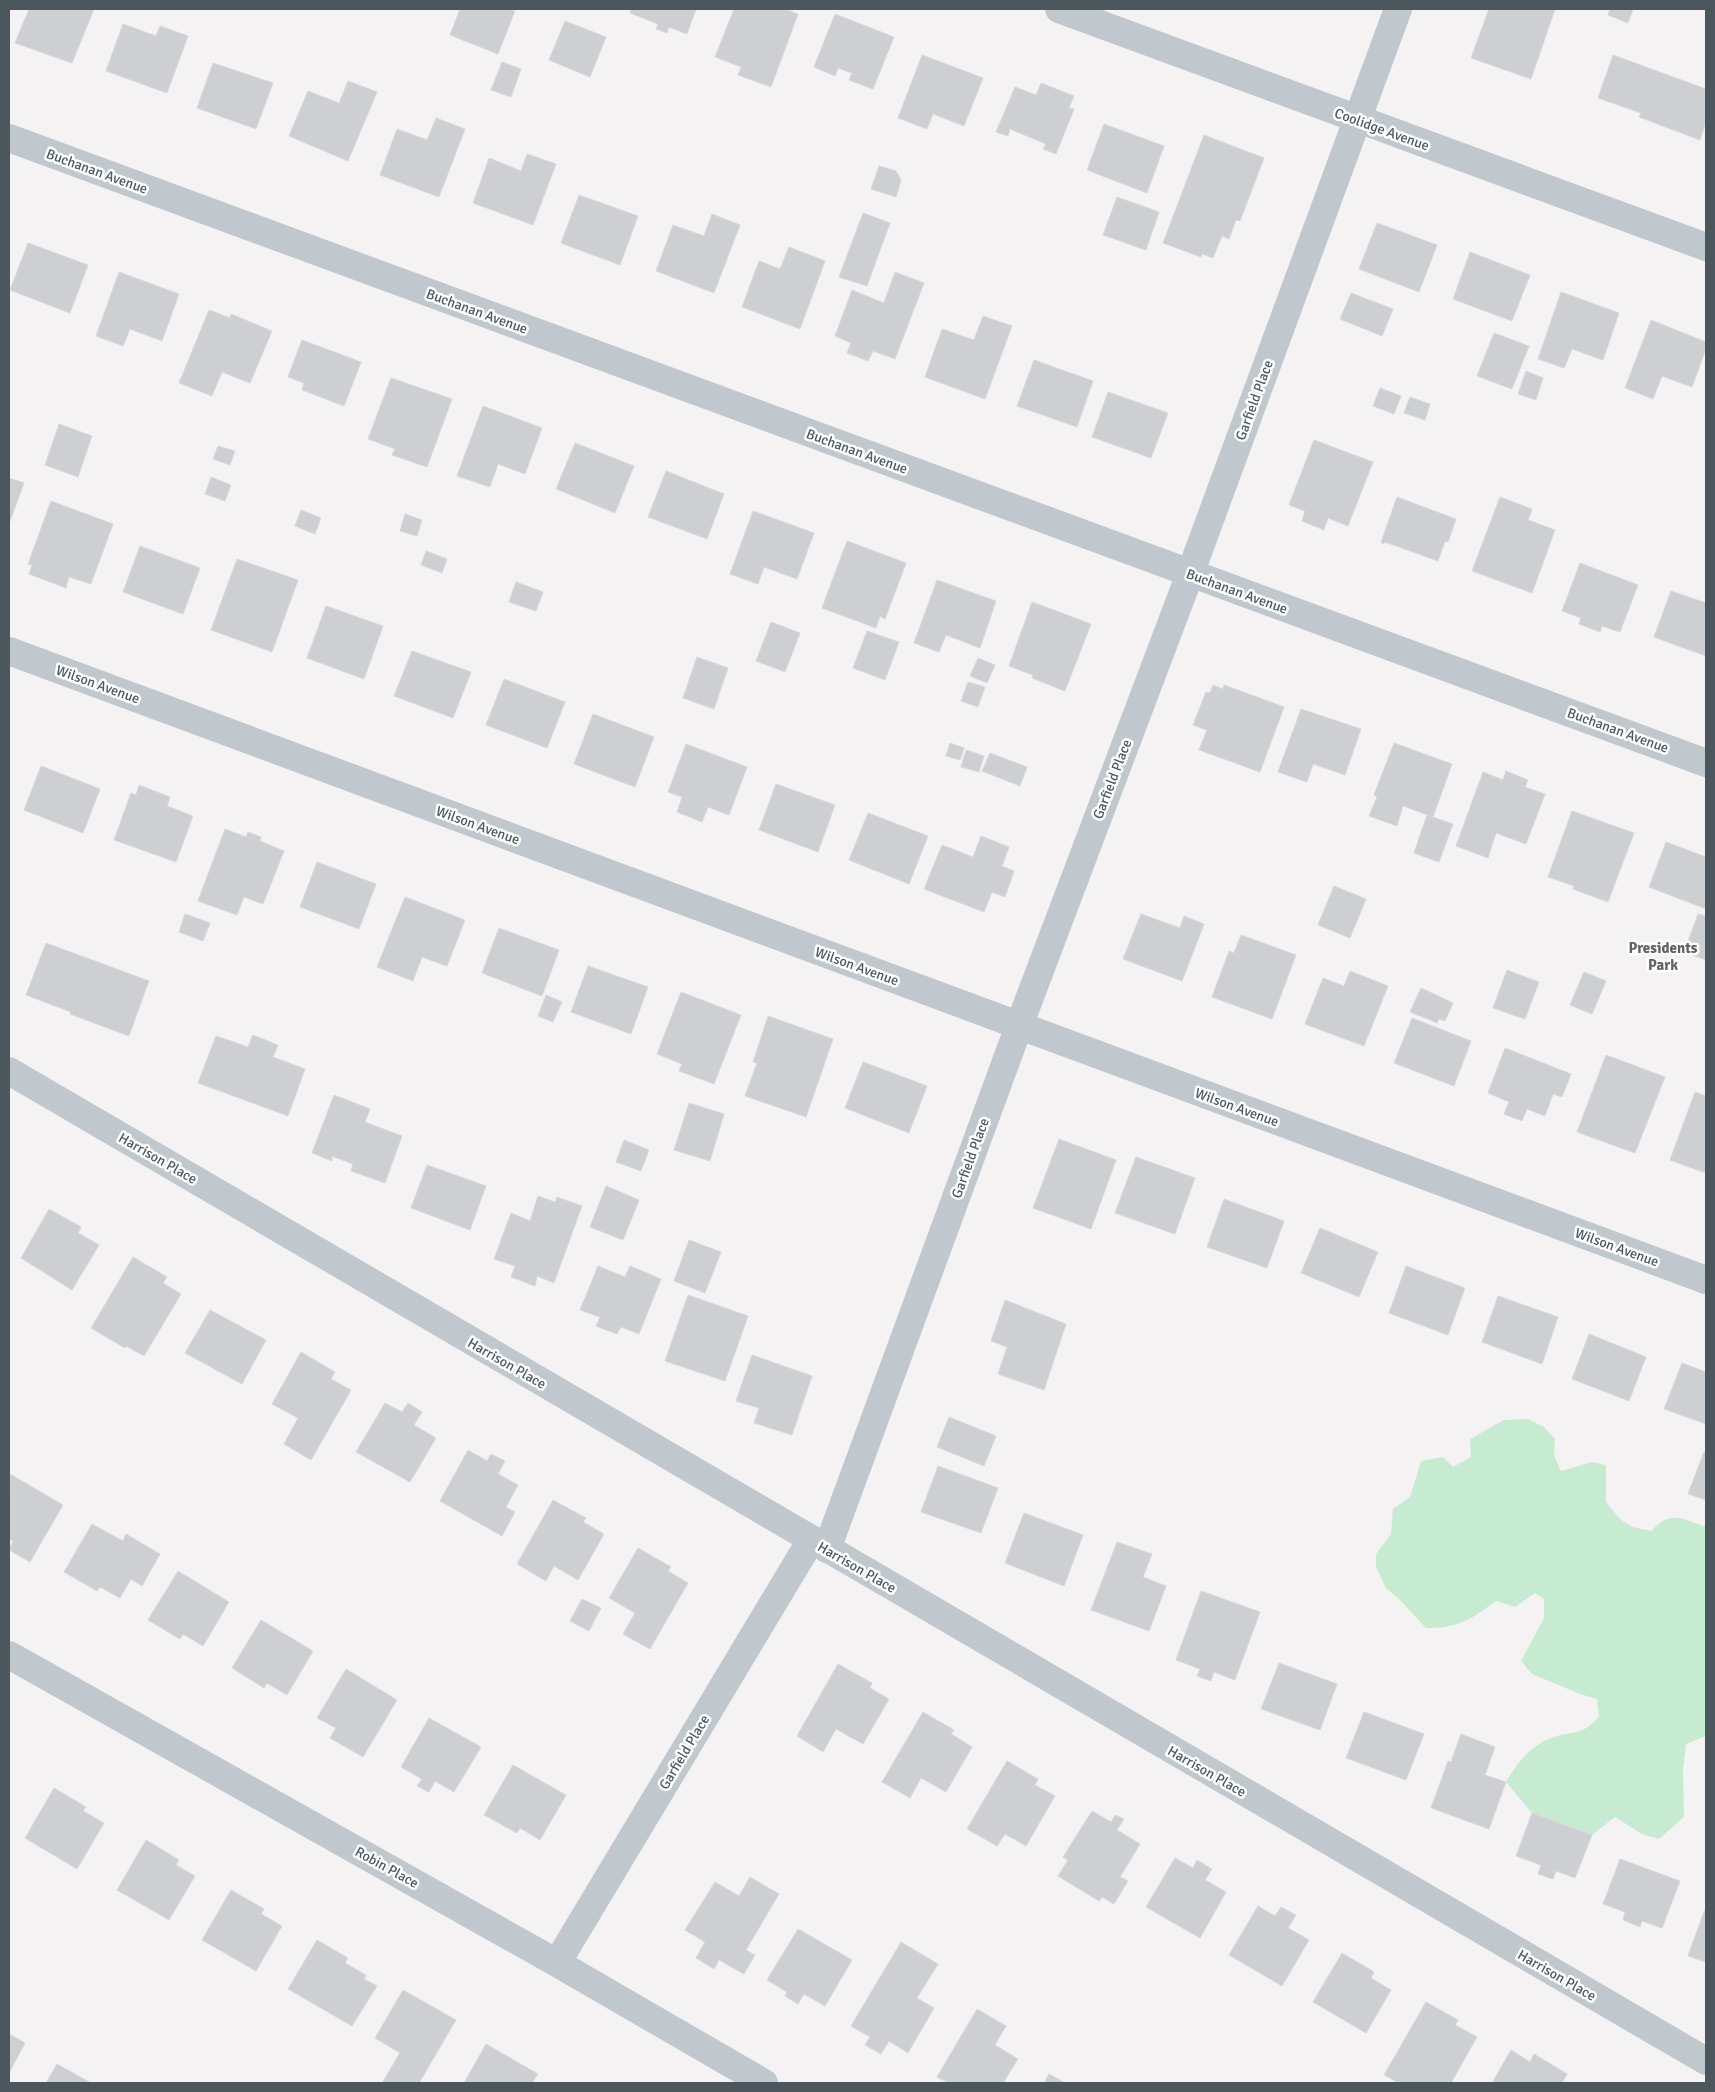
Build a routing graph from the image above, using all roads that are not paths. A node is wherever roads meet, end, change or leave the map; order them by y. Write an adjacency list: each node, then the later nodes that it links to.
1 (1059, 9): 3 (street, Coolidge Avenue)
2 (1398, 9): 3 (street, Garfield Place)
3 (1357, 120): 5 (street, Coolidge Avenue); 6 (street, Garfield Place)
4 (9, 138): 6 (street, Buchanan Avenue)
5 (1706, 246)
6 (1190, 574): 8 (street, Buchanan Avenue); 9 (street, Garfield Place)
7 (9, 651): 9 (street, Wilson Avenue)
8 (1706, 763)
9 (1019, 1026): 11 (street, Wilson Avenue); 12 (street, Garfield Place)
10 (9, 1071): 12 (street, Harrison Place)
11 (1706, 1280)
12 (819, 1545): 14 (street, Garfield Place); 15 (street, Harrison Place)
13 (9, 1655): 14 (street, Robin Place)
14 (558, 1963): 16 (street, Robin Place)
15 (1706, 2062)
16 (764, 2083)

